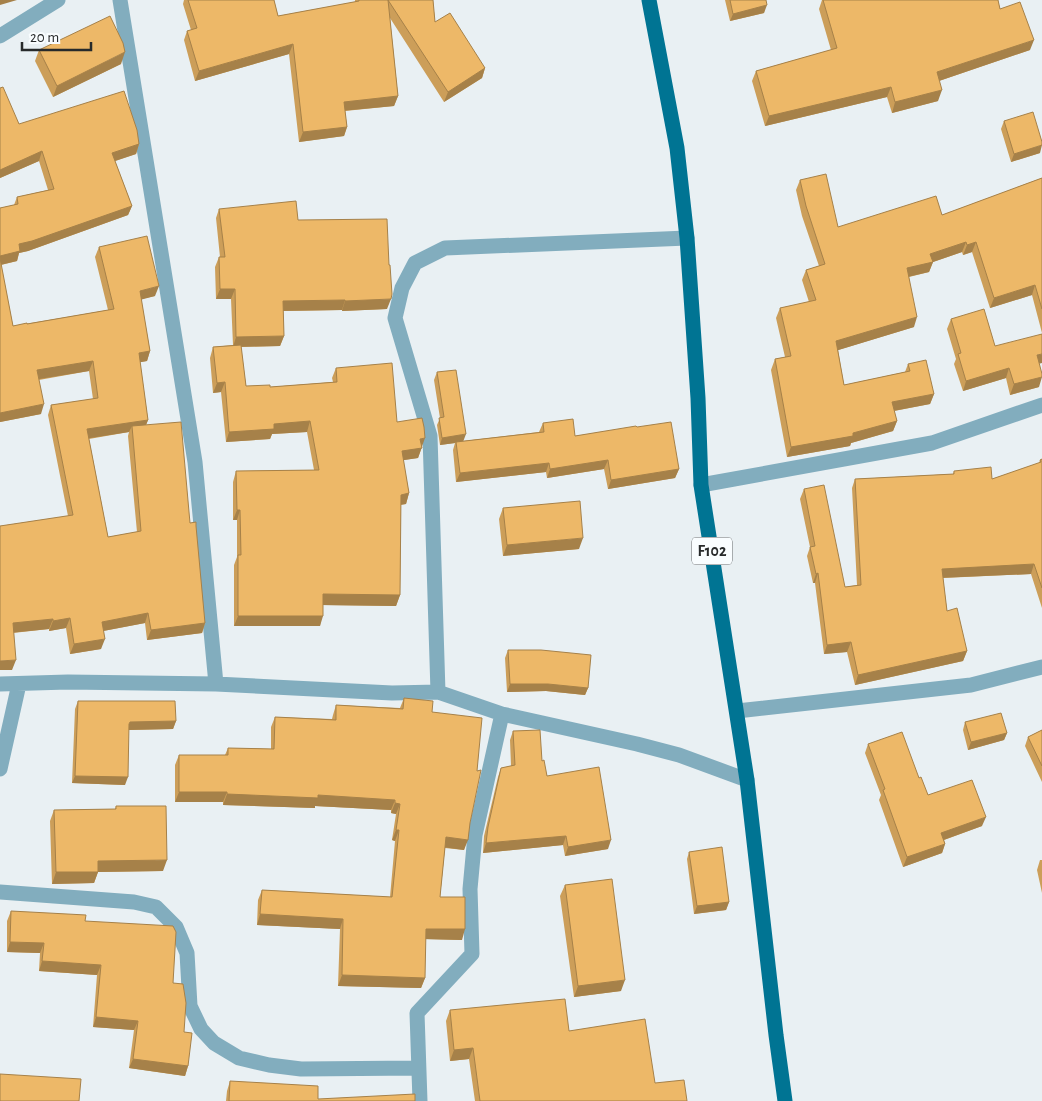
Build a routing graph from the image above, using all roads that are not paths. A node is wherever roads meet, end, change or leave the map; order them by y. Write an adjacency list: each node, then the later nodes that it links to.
1 (58, 0): 4 (street)
2 (120, 0): 11 (street)
3 (649, 0): 5 (main road, F102)
4 (0, 36)
5 (687, 238): 7 (main road, F102); 12 (street)
6 (1042, 405): 7 (street)
7 (701, 485): 13 (main road, F102)
8 (1042, 667): 13 (street)
9 (0, 684): 10 (street)
10 (19, 684): 11 (street); 15 (street)
11 (216, 684): 12 (street)
12 (438, 692): 14 (street)
13 (737, 711): 16 (main road, F102)
14 (502, 714): 16 (street); 18 (street)
15 (0, 769)
16 (747, 780): 20 (main road, F102)
17 (0, 892): 18 (street)
18 (418, 1068): 19 (street)
19 (420, 1101)
20 (785, 1101)

